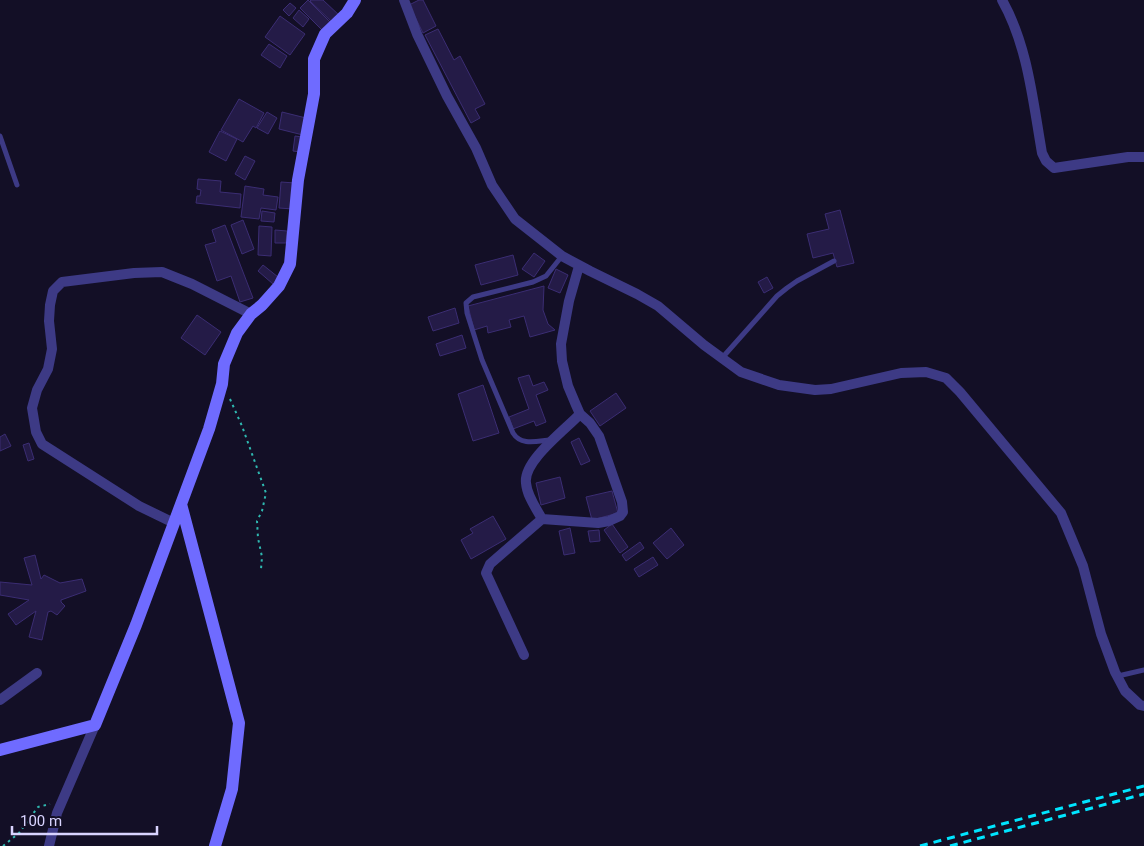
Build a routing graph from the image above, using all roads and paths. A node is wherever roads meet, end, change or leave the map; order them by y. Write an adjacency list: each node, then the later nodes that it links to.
1 (355, 0): 10 (street)
2 (404, 0): 7 (street)
3 (1002, 0): 5 (street)
4 (0, 136): 6 (lane)
5 (1144, 157)
6 (17, 185)
7 (562, 256): 9 (street); 14 (lane)
8 (834, 261): 11 (lane)
9 (579, 266): 11 (street); 13 (street)
10 (251, 314): 15 (street); 17 (street)
11 (722, 358): 22 (street)
12 (230, 400): 18 (path)
13 (580, 414): 14 (street); 16 (street)
14 (553, 440): 16 (street)
15 (181, 504): 17 (street); 30 (street)
16 (542, 519): 19 (street)
17 (174, 523): 25 (street)
18 (261, 569)
19 (524, 655)
20 (1144, 670): 22 (lane)
21 (37, 673): 23 (street)
22 (1117, 676): 24 (street)
23 (0, 700)
24 (1144, 706)
25 (95, 726): 26 (street); 27 (street)
26 (0, 750)
27 (62, 802): 28 (path); 29 (street)
28 (3, 846)
29 (49, 846)
30 (215, 846)

